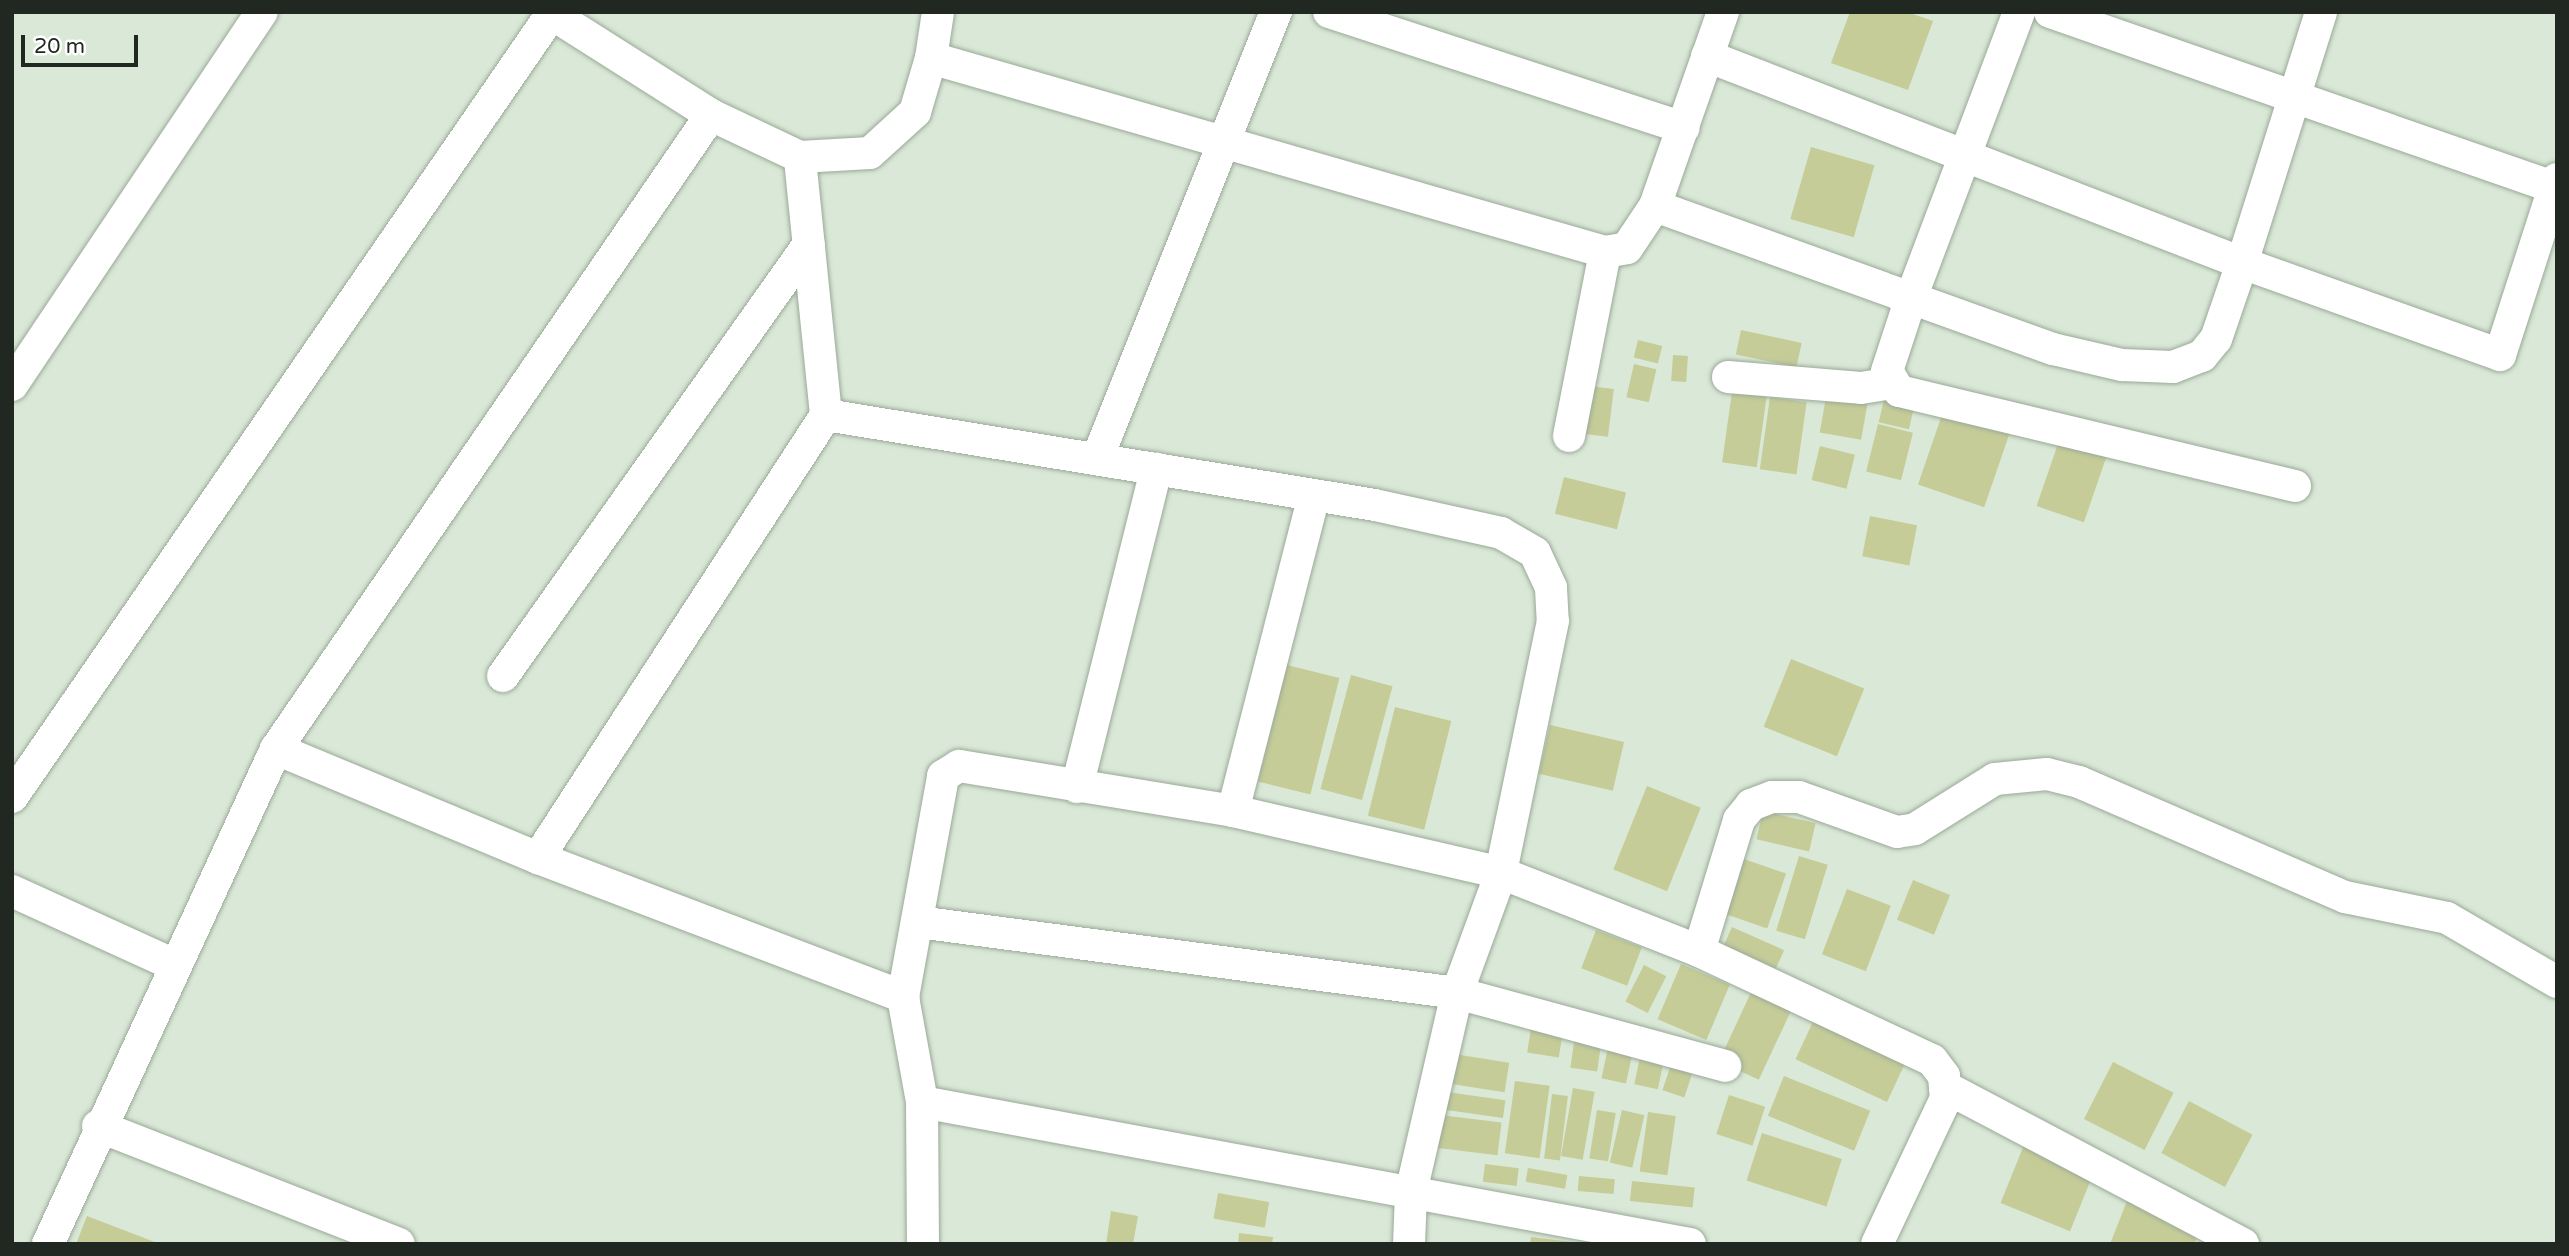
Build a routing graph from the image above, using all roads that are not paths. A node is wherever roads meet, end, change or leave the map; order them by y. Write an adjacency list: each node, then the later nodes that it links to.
1 (262, 12): 26 (street)
2 (938, 12): 11 (street)
3 (1276, 12): 15 (street)
4 (1329, 12): 14 (street)
5 (1723, 12): 10 (street)
6 (2019, 12): 17 (street)
7 (2050, 12): 12 (street)
8 (2321, 12): 12 (street)
9 (551, 13): 13 (street); 36 (street)
10 (1707, 56): 14 (street); 17 (street)
11 (931, 58): 15 (street); 16 (street)
12 (2291, 101): 18 (street); 22 (street)
13 (711, 115): 16 (street); 34 (street)
14 (1683, 128): 19 (street)
15 (1221, 144): 21 (street); 29 (street)
16 (800, 157): 20 (street)
17 (1965, 161): 22 (street); 23 (street)
18 (2555, 183): 22 (street)
19 (1654, 206): 21 (street); 23 (street)
20 (809, 244): 27 (street); 33 (street)
21 (1605, 252): 28 (street)
22 (2242, 263): 23 (street)
23 (1911, 299): 25 (street)
24 (1728, 377): 25 (street)
25 (1891, 383): 31 (street)
26 (12, 385)
27 (826, 415): 29 (street); 38 (street)
28 (1569, 436)
29 (1097, 460): 30 (street)
30 (1156, 469): 32 (street); 35 (street)
31 (2295, 486)
32 (1314, 495): 37 (street); 39 (street)
33 (503, 677)
34 (275, 749): 38 (street); 43 (street)
35 (1077, 786): 37 (street); 41 (street)
36 (12, 797)
37 (1233, 811): 39 (street)
38 (538, 858): 46 (street)
39 (1501, 873): 42 (street); 45 (street)
40 (12, 891): 43 (street)
41 (918, 922): 45 (street); 46 (street)
42 (1699, 951): 44 (street); 48 (street)
43 (173, 964): 50 (street)
44 (2557, 982)
45 (1457, 993): 47 (street); 51 (street)
46 (902, 997): 49 (street)
47 (1725, 1066)
48 (1945, 1087): 57 (street); 58 (street)
49 (922, 1102): 51 (street); 54 (street)
50 (98, 1126): 52 (street); 53 (street)
51 (1411, 1193): 55 (street); 56 (street)
52 (48, 1244)
53 (399, 1244)
54 (923, 1244)
55 (1409, 1244)
56 (1690, 1244)
57 (1877, 1244)
58 (2243, 1244)

